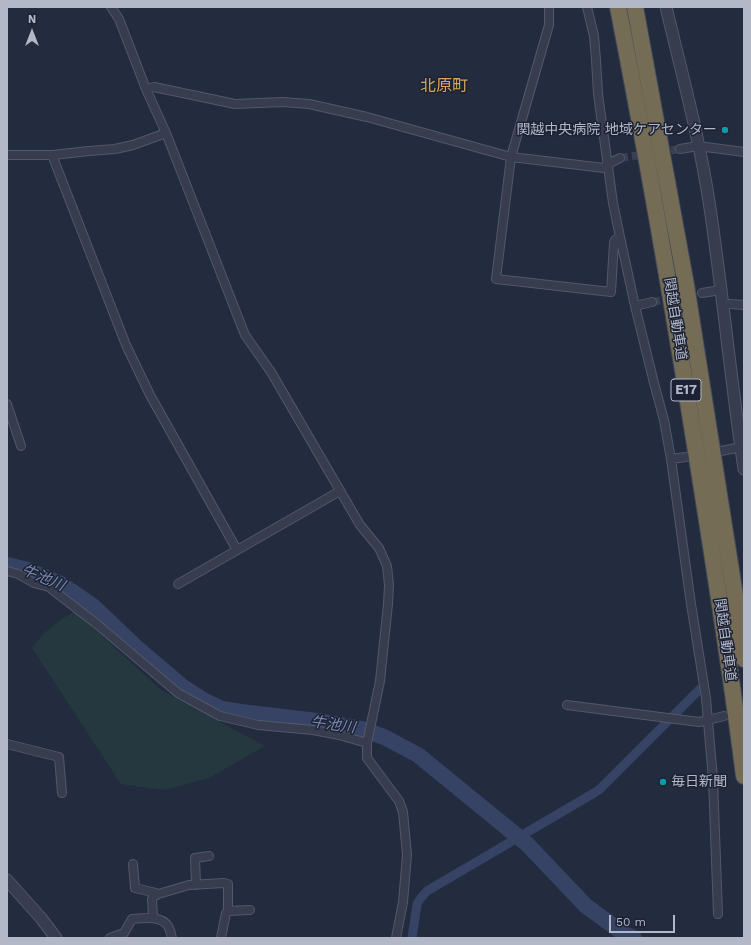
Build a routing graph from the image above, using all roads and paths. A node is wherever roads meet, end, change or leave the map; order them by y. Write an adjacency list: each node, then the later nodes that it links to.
1 (111, 7): 7 (street)
2 (549, 7): 14 (street)
3 (587, 7): 16 (street)
4 (618, 7): 41 (highway, 関越自動車道 / E17)
5 (635, 7): 35 (highway, 関越自動車道 / E17)
6 (666, 7): 9 (street)
7 (146, 89): 8 (street); 14 (street)
8 (166, 133): 13 (street); 31 (street)
9 (698, 146): 10 (street); 11 (street); 18 (street)
10 (680, 149)
11 (744, 152)
12 (7, 155): 13 (street)
13 (52, 155): 32 (street)
14 (511, 157): 16 (street); 17 (street)
15 (620, 158): 16 (street)
16 (608, 164): 17 (street)
17 (620, 237): 23 (street)
18 (721, 290): 19 (street); 21 (street)
19 (702, 293)
20 (652, 302): 23 (street)
21 (723, 304): 22 (street); 26 (street)
22 (744, 305)
23 (635, 306): 29 (street)
24 (7, 404): 25 (street)
25 (21, 446)
26 (741, 447): 27 (street); 30 (street)
27 (721, 451)
28 (686, 457): 29 (street)
29 (671, 459): 38 (street)
30 (744, 469)
31 (340, 491): 32 (street); 39 (street)
32 (237, 550): 34 (street)
33 (7, 571): 39 (street)
34 (178, 584)
35 (744, 659)
36 (567, 705): 38 (street)
37 (724, 716): 38 (street)
38 (709, 720): 50 (street)
39 (368, 741): 56 (street)
40 (7, 744): 42 (street)
41 (744, 776)
42 (62, 793)
43 (209, 856): 46 (street)
44 (133, 864): 47 (street)
45 (7, 880): 52 (street)
46 (196, 885): 47 (street); 49 (street)
47 (157, 895): 51 (street)
48 (250, 910): 49 (street)
49 (228, 912): 55 (street)
50 (718, 914)
51 (154, 917): 53 (street); 54 (street)
52 (56, 938)
53 (110, 938)
54 (172, 938)
55 (221, 938)
56 (396, 938)

